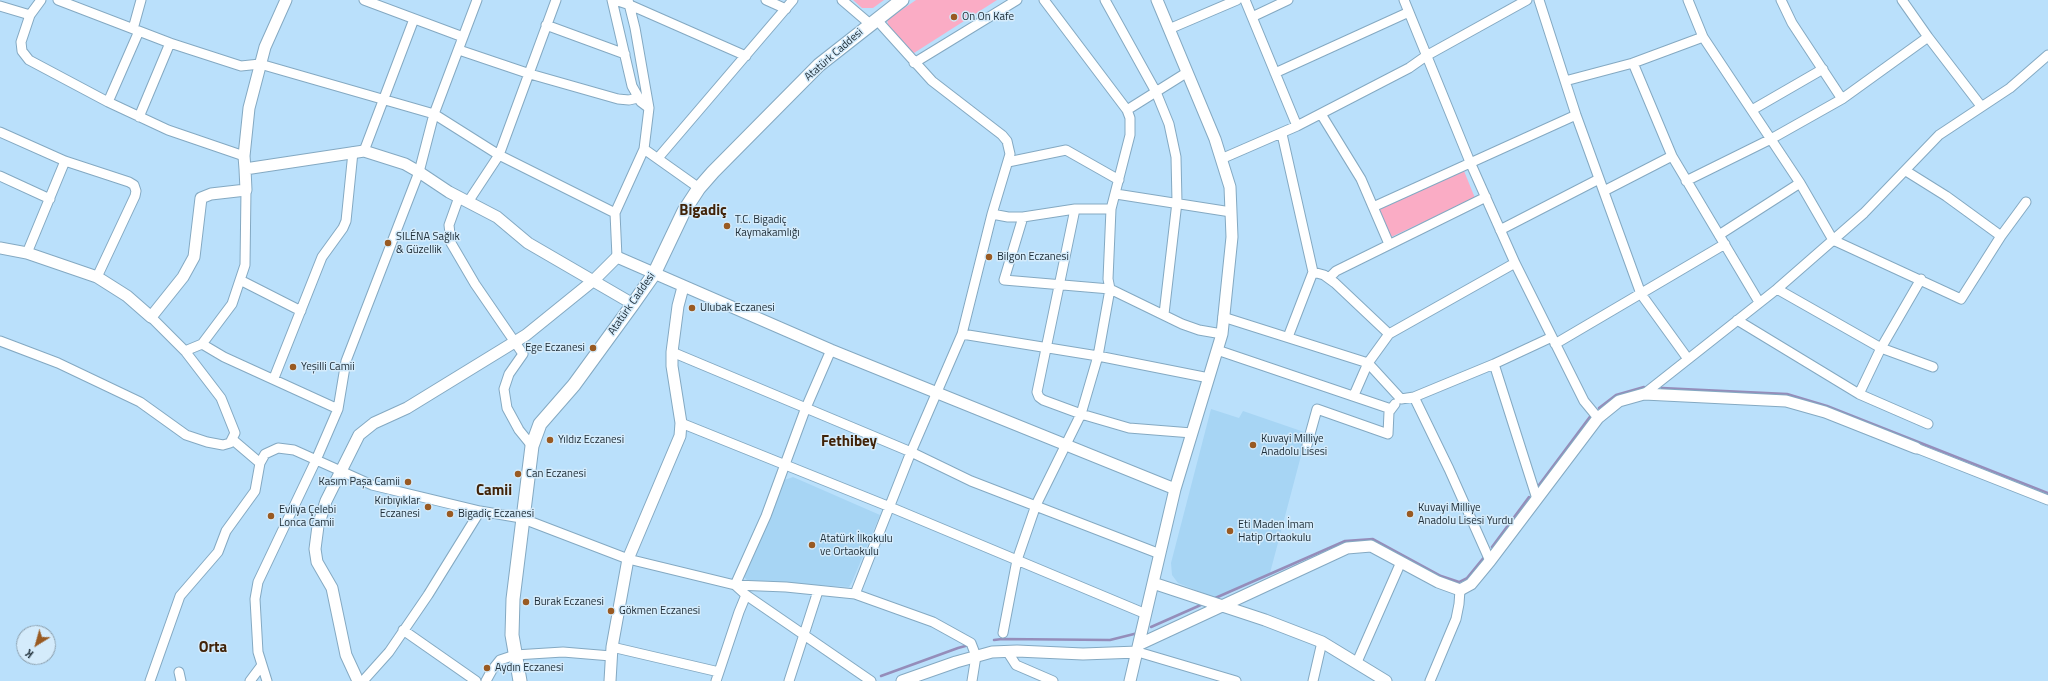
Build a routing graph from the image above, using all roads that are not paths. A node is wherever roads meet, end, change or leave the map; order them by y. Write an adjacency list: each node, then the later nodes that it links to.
1 (41, 0): 30 (street)
2 (58, 0): 36 (street)
3 (140, 0): 36 (street)
4 (286, 0): 48 (street)
5 (364, 0): 32 (street)
6 (477, 0): 37 (street)
7 (556, 0): 34 (street)
8 (613, 0): 26 (street); 42 (street)
9 (766, 0): 28 (street)
10 (793, 0): 28 (street)
11 (842, 0): 33 (street)
12 (902, 0): 33 (main road, Atatürk Caddesi)
13 (1017, 0): 46 (street)
14 (1044, 0): 61 (street)
15 (1105, 0): 54 (street)
16 (1157, 0): 35 (street)
17 (1237, 0): 35 (street)
18 (1245, 0): 31 (street)
19 (1288, 0): 31 (street)
20 (1404, 0): 29 (street)
21 (1527, 0): 45 (street)
22 (1539, 0): 53 (street)
23 (1688, 0): 38 (street)
24 (1781, 0): 49 (street)
25 (1902, 0): 39 (street)
26 (629, 2): 44 (street); 60 (street)
27 (0, 6): 30 (street)
28 (786, 9): 44 (street)
29 (1408, 12): 45 (street); 51 (street)
30 (30, 15): 58 (street)
31 (1252, 17): 51 (street)
32 (414, 19): 37 (street); 57 (street)
33 (873, 22): 46 (street); 89 (main road, Atatürk Caddesi)
34 (546, 25): 42 (street); 52 (street)
35 (1169, 29): 50 (street)
36 (136, 30): 40 (street); 58 (street)
37 (464, 37): 41 (street)
38 (1703, 37): 47 (street); 62 (street)
39 (1928, 37): 56 (street); 59 (street)
40 (170, 43): 48 (street); 66 (street)
41 (459, 50): 52 (street); 63 (street)
42 (625, 54): 55 (street)
43 (2048, 55): 59 (street)
44 (746, 56): 76 (street)
45 (1426, 56): 64 (street); 80 (street)
46 (914, 63): 79 (street)
47 (1633, 63): 53 (street); 75 (street)
48 (260, 64): 57 (street); 74 (street)
49 (1823, 69): 56 (street); 62 (street)
50 (1186, 73): 54 (street); 77 (street)
51 (1275, 73): 67 (street)
52 (530, 74): 55 (street); 73 (street)
53 (1565, 81): 65 (street)
54 (1156, 92): 61 (street); 97 (street)
55 (638, 98): 60 (street)
56 (1842, 99): 70 (street)
57 (382, 100): 63 (street); 72 (street)
58 (108, 102): 66 (street)
59 (1981, 106): 82 (street)
60 (649, 108): 71 (street)
61 (1127, 110): 86 (street)
62 (1752, 110): 70 (street)
63 (434, 114): 73 (street); 83 (street)
64 (1321, 114): 67 (street); 98 (street)
65 (1576, 115): 80 (street); 85 (street)
66 (139, 117): 74 (street)
67 (1297, 126): 69 (street)
68 (0, 132): 78 (street)
69 (1282, 134): 77 (street); 115 (street)
70 (1770, 139): 87 (street); 88 (street)
71 (644, 149): 76 (street); 102 (street)
72 (359, 151): 81 (street); 83 (street); 129 (street)
73 (499, 155): 95 (street); 102 (street)
74 (244, 156): 81 (street)
75 (1672, 156): 87 (street); 91 (street)
76 (658, 158): 89 (street)
77 (1221, 159): 101 (street)
78 (65, 161): 94 (street); 117 (street)
79 (1008, 162): 86 (street); 103 (street)
80 (1470, 162): 93 (street); 98 (street)
81 (245, 169): 90 (street)
82 (1906, 171): 107 (street); 108 (street)
83 (420, 172): 95 (street); 161 (street)
84 (0, 176): 94 (street)
85 (1600, 179): 91 (street); 105 (street)
86 (1119, 180): 92 (street)
87 (1686, 181): 106 (street)
88 (1800, 183): 106 (street); 108 (street)
89 (699, 188): 116 (main road, Atatürk Caddesi)
90 (246, 190): 120 (street); 131 (street)
91 (1604, 191): 126 (street)
92 (1116, 194): 97 (street); 100 (street)
93 (1486, 197): 105 (street); 109 (street)
94 (50, 199): 112 (street)
95 (464, 200): 121 (street); 140 (street)
96 (2026, 202): 107 (street)
97 (1177, 204): 101 (street); 130 (street)
98 (1373, 207): 109 (street)
99 (1075, 209): 100 (street); 104 (street); 122 (street)
100 (1112, 209): 124 (street)
101 (1231, 212): 132 (street)
102 (615, 213): 113 (street)
103 (992, 214): 104 (street); 134 (street)
104 (1023, 217): 122 (street)
105 (1500, 230): 114 (street)
106 (1719, 235): 110 (street)
107 (2000, 236): 119 (street)
108 (1833, 240): 119 (street); 125 (street)
109 (1389, 244): 118 (street)
110 (1725, 244): 126 (street); 127 (street)
111 (0, 248): 112 (street)
112 (27, 253): 117 (street)
113 (618, 257): 116 (street); 121 (street)
114 (1515, 263): 136 (street); 139 (street)
115 (1312, 272): 118 (street); 137 (street)
116 (654, 274): 123 (street); 128 (main road, Atatürk Caddesi)
117 (97, 277): 131 (street)
118 (1328, 278): 136 (street)
119 (1921, 279): 143 (street)
120 (240, 280): 129 (street); 141 (street)
121 (594, 280): 128 (street); 140 (street)
122 (1059, 286): 124 (street); 142 (street)
123 (683, 287): 144 (street); 147 (street)
124 (1110, 289): 130 (street); 148 (street)
125 (1776, 289): 127 (street); 143 (street)
126 (1641, 294): 139 (street); 149 (street)
127 (1759, 302): 133 (street)
128 (633, 304): 172 (main road, Atatürk Caddesi)
129 (301, 311): 153 (street)
130 (1164, 314): 135 (street)
131 (151, 317): 146 (street)
132 (1223, 317): 135 (street); 137 (street)
133 (1737, 320): 149 (street); 157 (street)
134 (962, 334): 142 (street); 155 (street)
135 (1222, 334): 145 (street)
136 (1389, 334): 150 (street)
137 (1288, 337): 150 (street)
138 (0, 341): 169 (street)
139 (1554, 341): 151 (street); 165 (street)
140 (514, 343): 172 (street); 178 (street)
141 (202, 344): 146 (street); 153 (street)
142 (1046, 348): 148 (street); 164 (street)
143 (1882, 348): 152 (street); 157 (street)
144 (831, 350): 155 (street); 163 (street)
145 (1217, 350): 154 (street); 158 (street)
146 (185, 351): 169 (street)
147 (672, 352): 163 (street); 166 (street)
148 (1098, 356): 154 (street); 164 (street)
149 (1688, 359): 156 (street)
150 (1368, 363): 158 (street); 160 (street)
151 (1494, 364): 159 (street); 180 (street)
152 (1933, 367)
153 (274, 378): 161 (street)
154 (1209, 378): 168 (street)
155 (936, 393): 170 (street); 174 (street)
156 (1644, 394): 165 (street); 173 (street)
157 (1859, 394): 167 (street)
158 (1354, 395): 162 (street)
159 (1414, 397): 160 (street); 189 (street)
160 (1401, 399): 162 (street)
161 (338, 409): 175 (street)
162 (1391, 409): 171 (street)
163 (805, 410): 174 (street); 177 (street)
164 (1081, 414): 168 (street); 170 (street)
165 (1598, 418): 180 (street)
166 (681, 423): 177 (street); 187 (street)
167 (1928, 424)
168 (1192, 433): 179 (street)
169 (233, 440): 176 (street)
170 (1066, 445): 179 (street); 182 (street)
171 (1307, 445)
172 (532, 446): 185 (main road, Atatürk Caddesi)
173 (1916, 448): 181 (street)
174 (911, 452): 182 (street); 183 (street)
175 (316, 460): 176 (street); 178 (street); 209 (street)
176 (260, 463): 211 (street)
177 (786, 464): 183 (street); 192 (street)
178 (341, 472): 184 (street); 214 (street)
179 (1175, 489): 186 (street)
180 (1537, 499): 189 (street)
181 (2048, 500)
182 (1036, 505): 186 (street); 188 (street)
183 (890, 507): 188 (street); 195 (street)
184 (480, 511): 185 (street); 199 (street)
185 (521, 518): 187 (street); 206 (main road, Atatürk Caddesi)
186 (1160, 554): 191 (street)
187 (628, 559): 192 (street); 205 (street)
188 (1017, 560): 198 (street); 201 (street)
189 (1490, 561): 193 (street)
190 (1401, 562): 193 (street); 197 (street); 208 (street)
191 (1153, 583): 197 (street); 198 (street)
192 (736, 585): 194 (street); 196 (street)
193 (1460, 590): 229 (street)
194 (818, 591): 195 (street); 200 (street)
195 (855, 594): 207 (street)
196 (746, 595): 200 (street); 210 (street)
197 (1222, 606): 202 (street); 203 (street)
198 (1146, 614): 203 (street)
199 (403, 630): 215 (street); 216 (street)
200 (804, 633): 220 (street); 221 (street)
201 (1002, 633)
202 (1322, 642): 208 (street); 227 (street)
203 (1139, 648): 204 (street); 225 (street); 226 (street)
204 (1007, 651): 207 (street); 224 (street)
205 (611, 652): 206 (street); 210 (street); 219 (street)
206 (515, 655): 217 (street); 218 (main road, Atatürk Caddesi)
207 (976, 656): 222 (street); 223 (street)
208 (1357, 662): 228 (street)
209 (262, 665): 212 (street); 213 (street)
210 (718, 677)
211 (150, 681)
212 (250, 681)
213 (267, 681)
214 (358, 681)
215 (363, 681)
216 (476, 681)
217 (486, 681)
218 (520, 681)
219 (610, 681)
220 (789, 681)
221 (871, 681)
222 (902, 681)
223 (972, 681)
224 (1052, 681)
225 (1130, 681)
226 (1236, 681)
227 (1313, 681)
228 (1386, 681)
229 (1430, 681)

